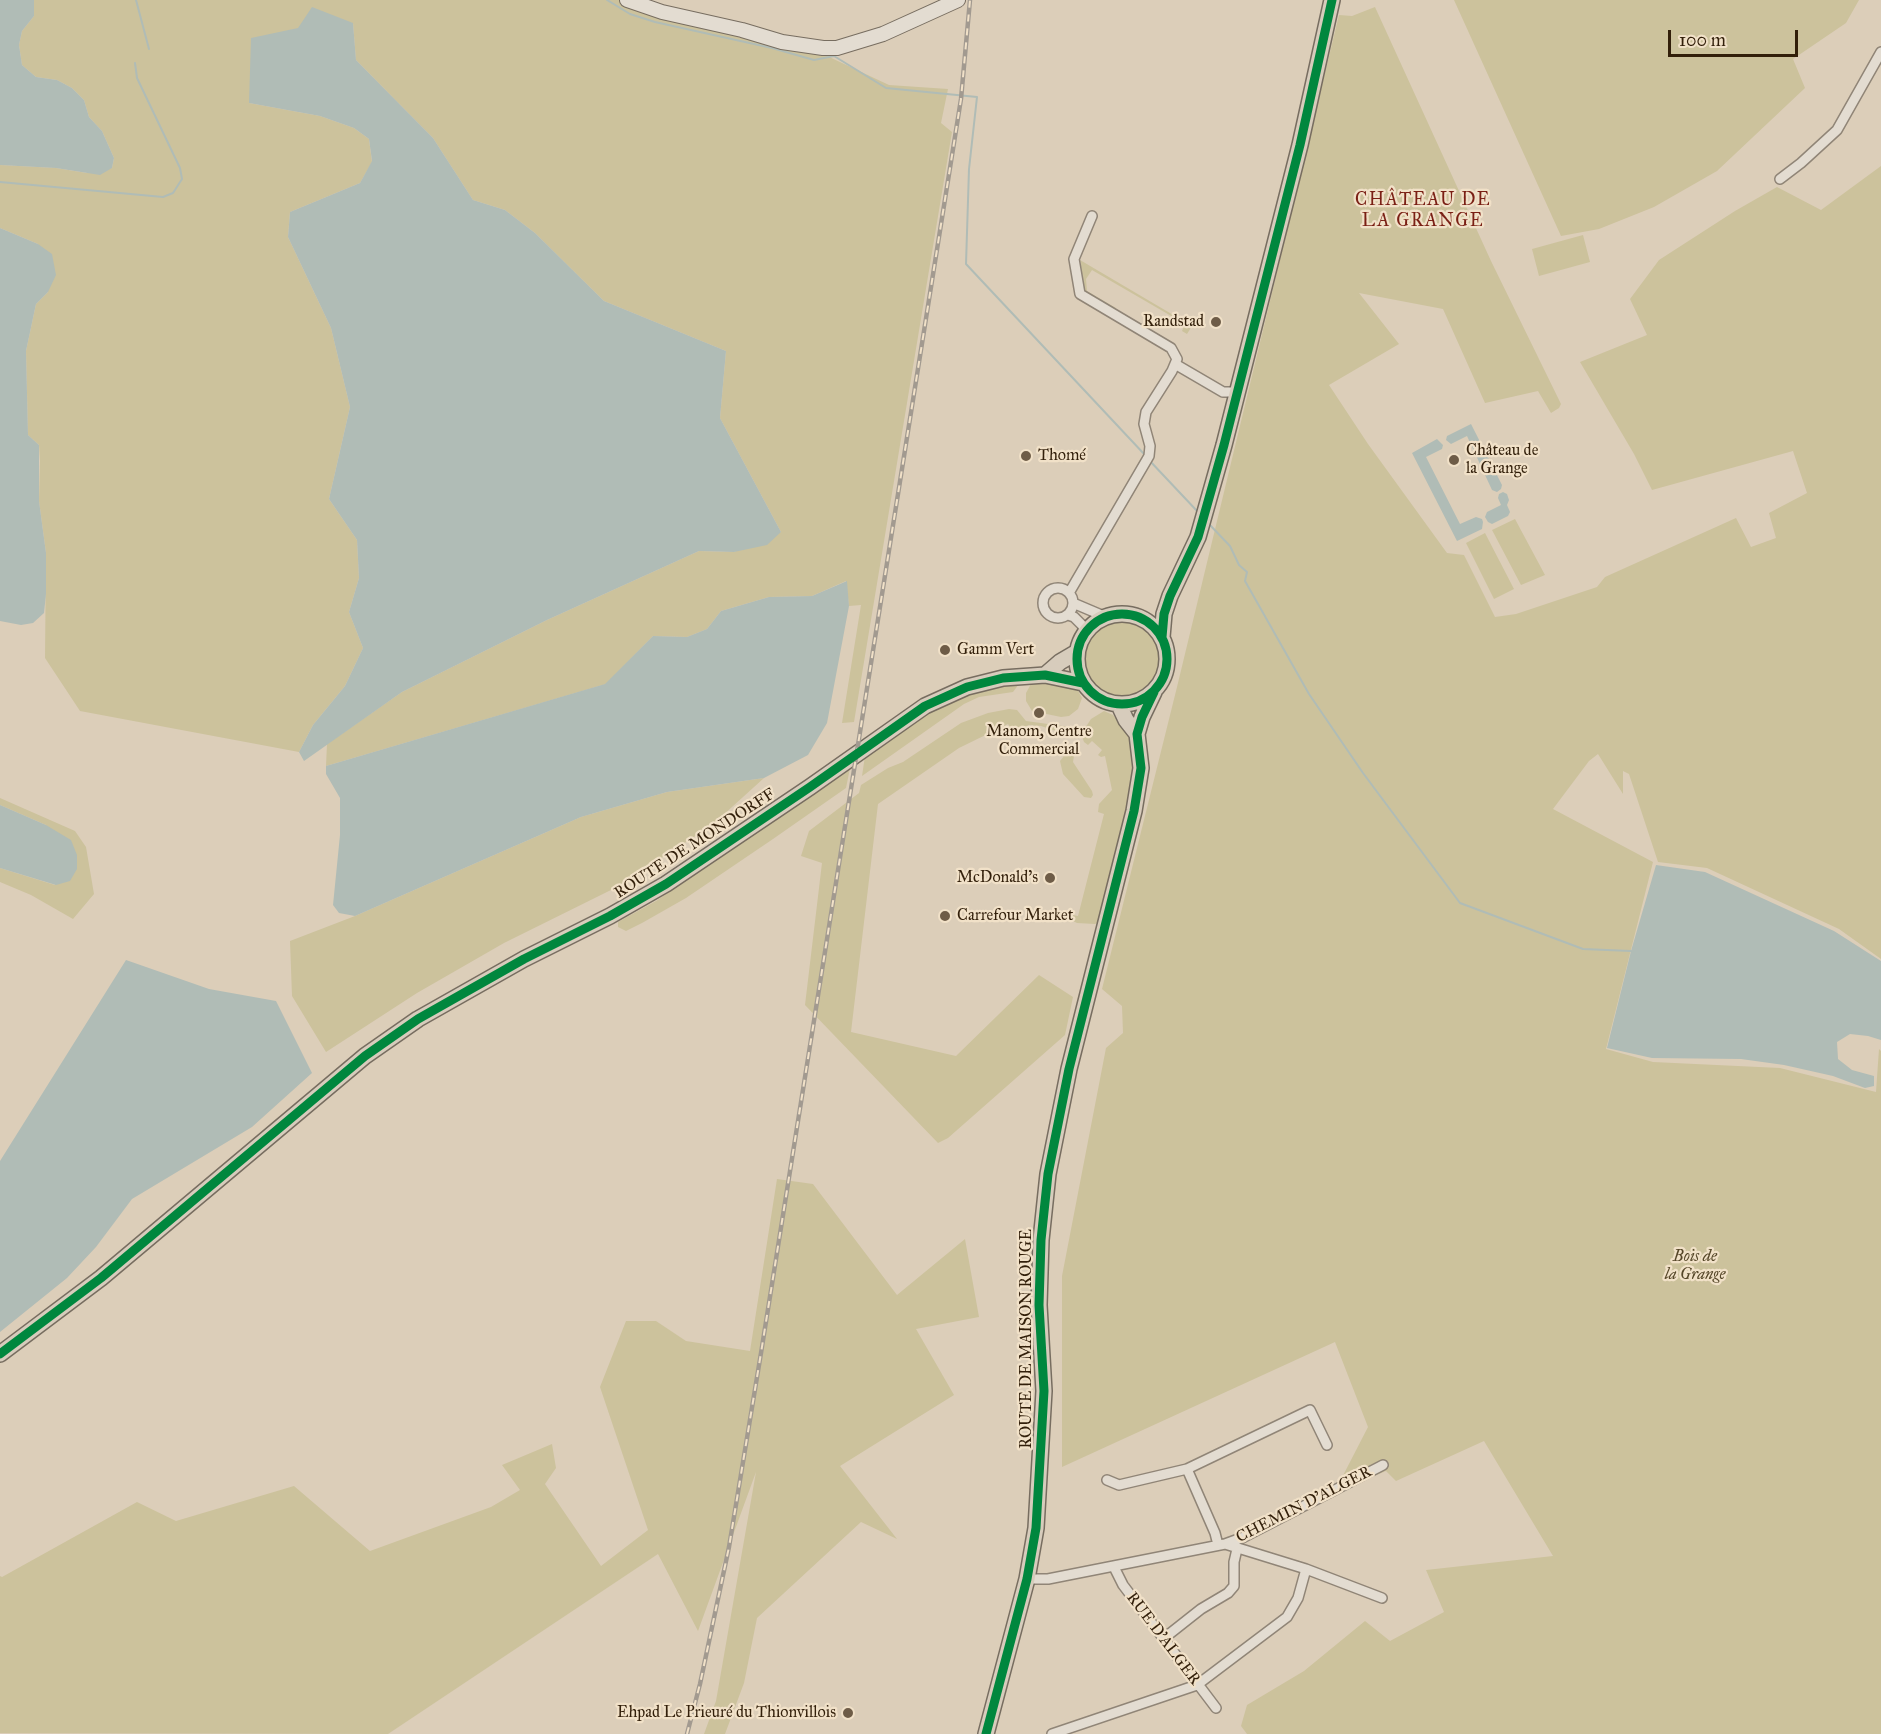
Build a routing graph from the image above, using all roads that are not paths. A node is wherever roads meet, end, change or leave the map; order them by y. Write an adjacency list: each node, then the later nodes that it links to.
1 (627, 0): 4 (street)
2 (1332, 0): 5 (main road)
3 (1342, 0): 5 (main road)
4 (953, 2)
5 (1328, 26): 10 (main road)
6 (1881, 52): 7 (street)
7 (1780, 179)
8 (1092, 216): 9 (street)
9 (1176, 361): 10 (street); 11 (street)
10 (1238, 392): 12 (main road)
11 (1069, 593): 13 (street); 14 (street)
12 (1170, 596): 16 (main road); 18 (main road)
13 (1074, 603): 14 (street); 15 (street)
14 (1068, 615): 17 (street)
15 (1106, 617): 16 (main road); 17 (main road)
16 (1143, 619): 18 (main road)
17 (1084, 635): 19 (main road)
18 (1162, 637): 22 (main road)
19 (1077, 652): 20 (main road); 21 (main road)
20 (1045, 675): 21 (main road, ROUTE DE MONDORFF); 25 (main road, ROUTE DE MONDORFF)
21 (1083, 683): 23 (main road)
22 (1154, 692): 23 (main road); 24 (main road)
23 (1119, 705): 24 (main road)
24 (1137, 734): 34 (main road, ROUTE DE MAISON ROUGE)
25 (0, 1354)
26 (1327, 1445): 28 (street)
27 (1383, 1465): 30 (street, CHEMIN D'ALGER)
28 (1187, 1469): 29 (street); 30 (street)
29 (1107, 1480)
30 (1221, 1545): 31 (street); 32 (street)
31 (1237, 1549): 33 (street); 36 (street)
32 (1114, 1567): 34 (street); 36 (street, RUE D'ALGER)
33 (1306, 1569): 35 (street); 37 (street)
34 (1027, 1579): 39 (main road, ROUTE DE MAISON ROUGE)
35 (1382, 1598)
36 (1163, 1639): 37 (street, RUE D'ALGER)
37 (1197, 1685): 38 (street, RUE D'ALGER); 40 (street)
38 (1216, 1708)
39 (986, 1734)
40 (1052, 1734)

